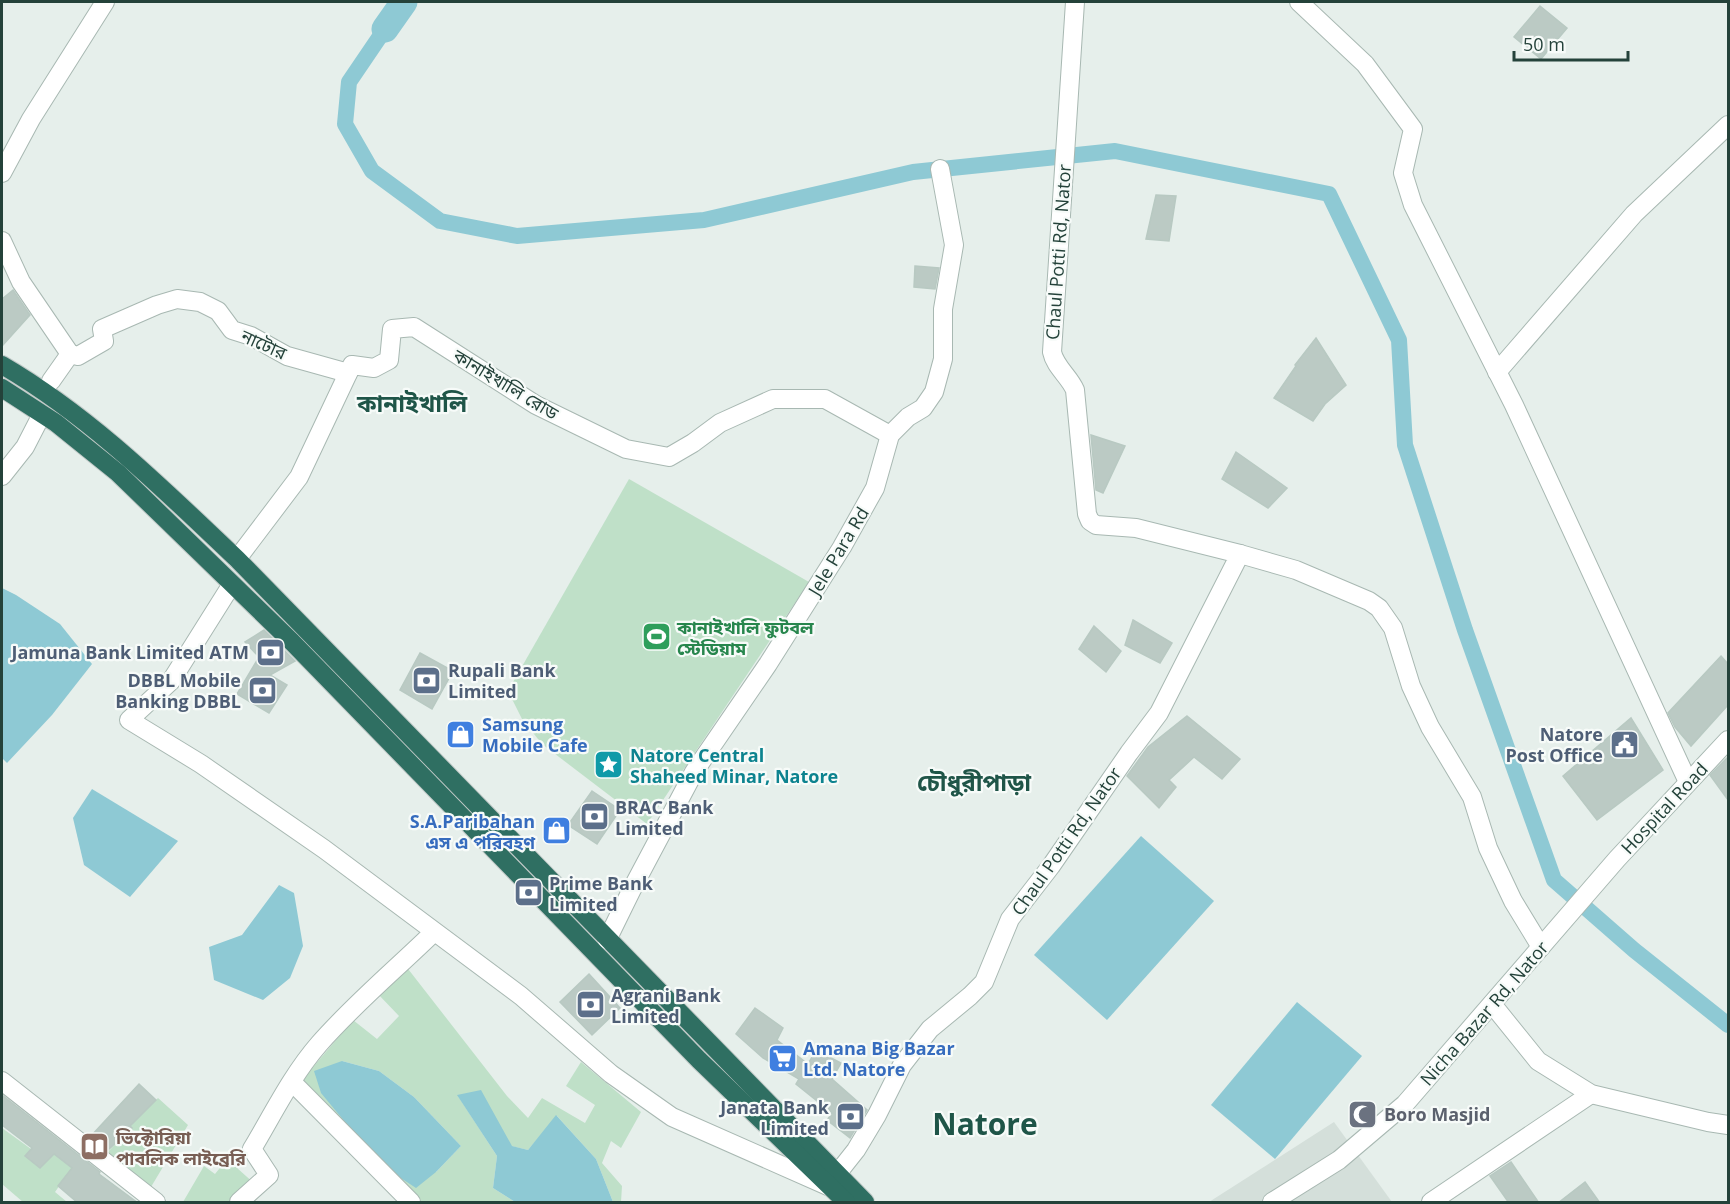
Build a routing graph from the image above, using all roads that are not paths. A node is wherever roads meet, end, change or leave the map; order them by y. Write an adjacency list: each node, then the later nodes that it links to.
1 (105, 2): 6 (street)
2 (1075, 2): 17 (street, Chaul Potti Rd, Nator)
3 (1299, 2): 10 (street)
4 (1728, 125): 10 (street)
5 (940, 169): 15 (street)
6 (2, 173)
7 (2, 241): 8 (street)
8 (70, 354): 11 (street, নাটোর); 12 (street)
9 (2, 365): 18 (highway)
10 (1497, 372): 21 (street)
11 (348, 373): 15 (street, কানাইখালি রোড); 18 (street)
12 (51, 381)
13 (2, 388): 14 (highway)
14 (42, 414): 16 (street); 19 (highway)
15 (890, 435): 24 (street, Jele Para Rd)
16 (2, 476)
17 (1240, 554): 25 (street, Chaul Potti Rd, Nator); 31 (street, Chaul Potti Rd, Nator)
18 (237, 559): 24 (highway)
19 (232, 584): 23 (street); 31 (highway)
20 (1728, 740): 21 (street, Hospital Road)
21 (1688, 782): 22 (street, Hospital Road)
22 (1602, 878): 25 (street, Nicha Bazar Rd, Nator)
23 (434, 932): 28 (street); 31 (street)
24 (607, 940): 31 (highway)
25 (1541, 948): 26 (street, Nicha Bazar Rd, Nator)
26 (1492, 1004): 29 (street); 35 (street, Nicha Bazar Rd, Nator)
27 (2, 1081): 32 (street)
28 (292, 1082): 33 (street); 34 (street)
29 (1591, 1094): 30 (street); 36 (street)
30 (1728, 1125)
31 (845, 1193)
32 (156, 1203)
33 (239, 1203)
34 (411, 1203)
35 (1272, 1203)
36 (1431, 1203)

